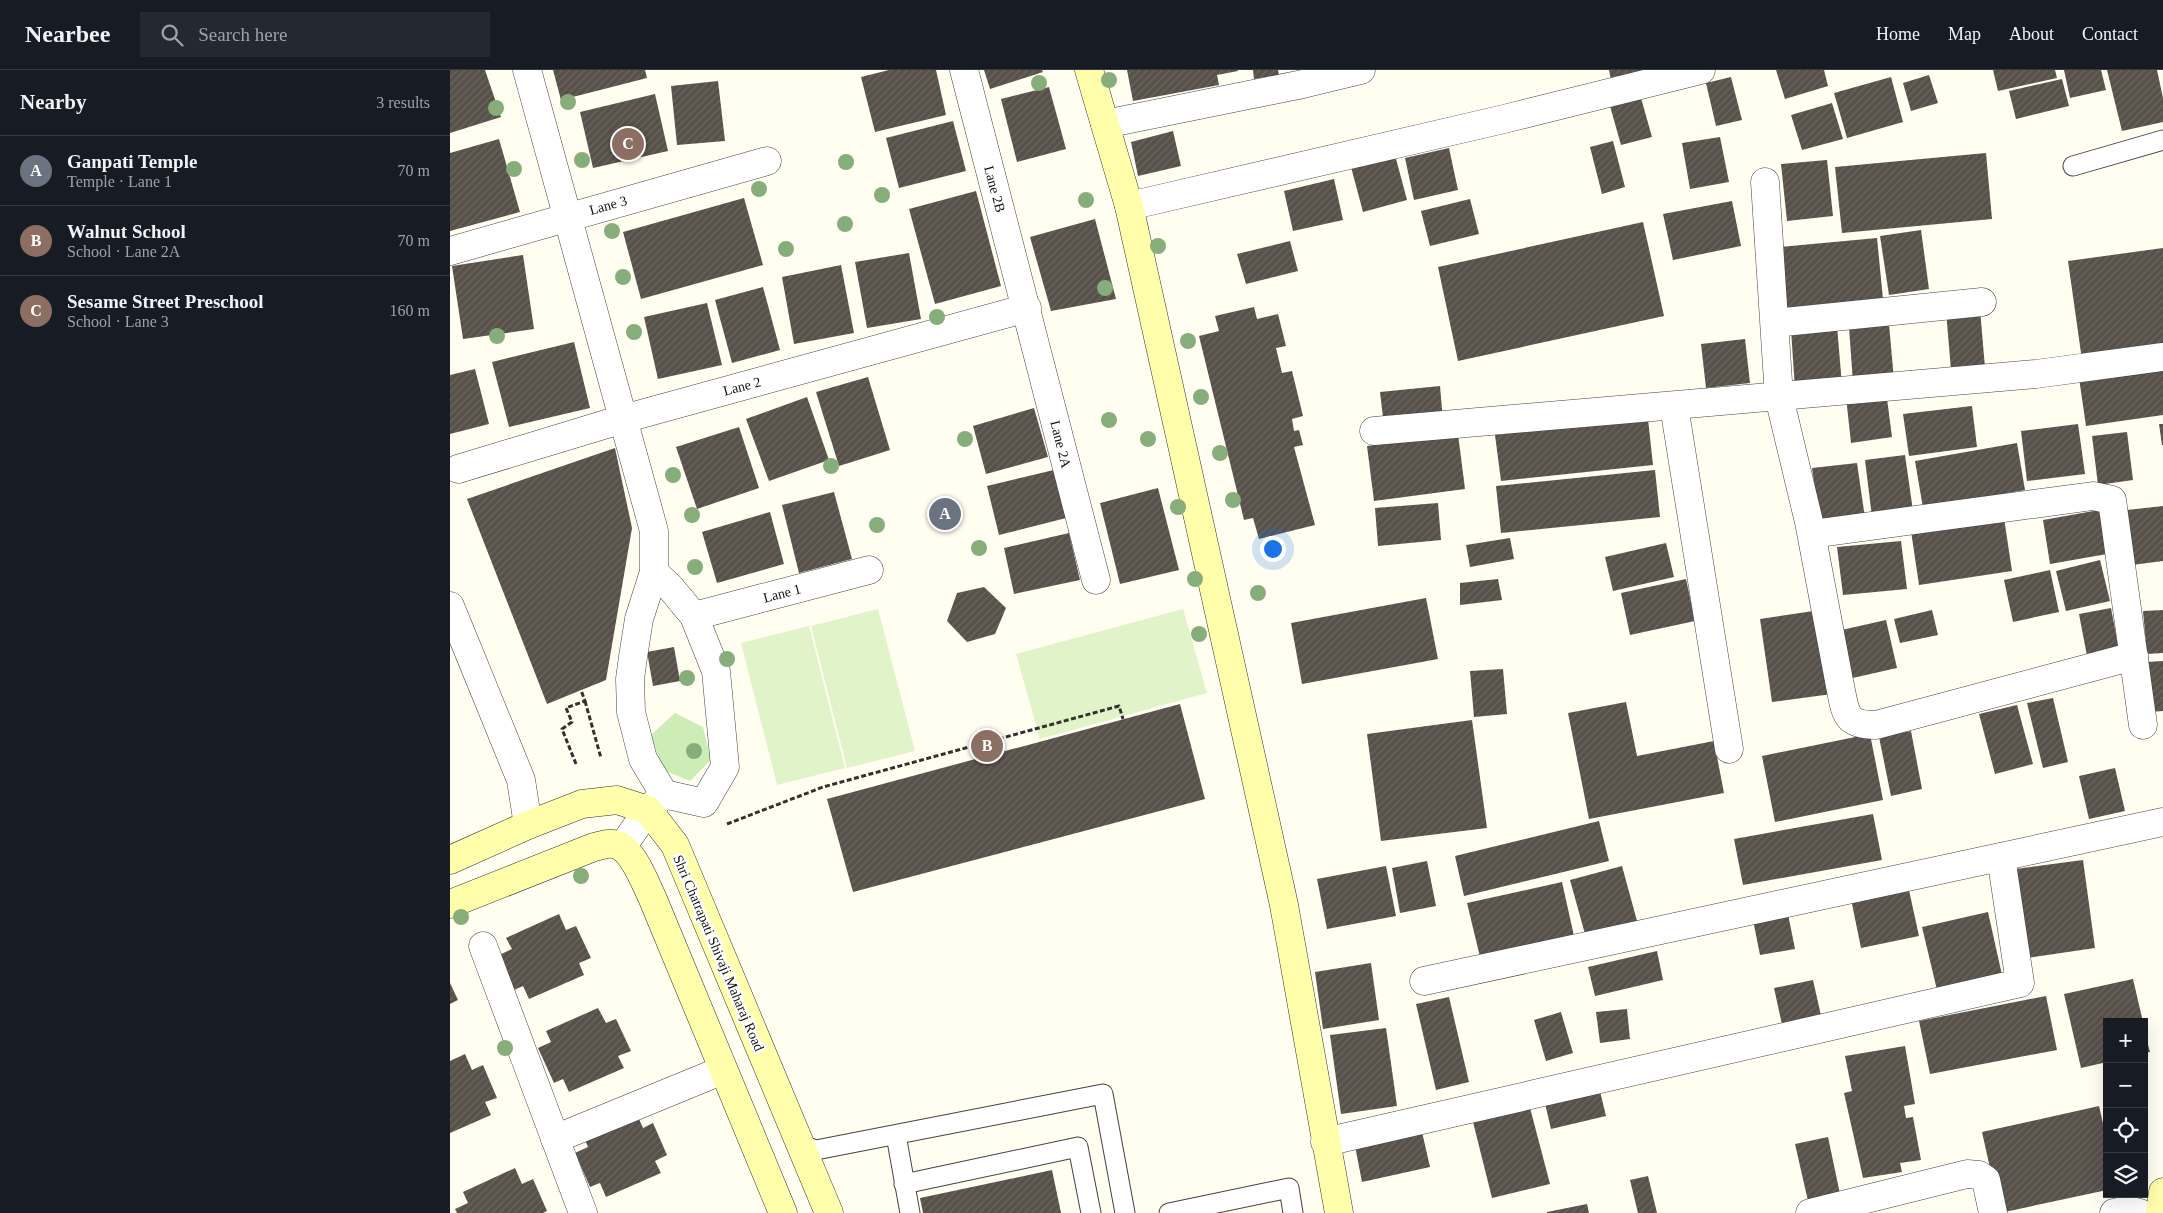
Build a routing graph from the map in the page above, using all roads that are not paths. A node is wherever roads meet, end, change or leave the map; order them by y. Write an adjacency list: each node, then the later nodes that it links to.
1 (528, 70): 12 (street)
2 (964, 70): 15 (street, Lane 2B)
3 (1090, 70): 6 (main road)
4 (1361, 70): 6 (street)
5 (1701, 70): 11 (street)
6 (1105, 124): 11 (main road)
7 (2163, 140): 9 (lane)
8 (767, 161): 12 (street, Lane 3)
9 (2073, 166)
10 (1765, 182): 16 (street)
11 (1129, 206): 44 (main road)
12 (568, 217): 13 (street, Lane 3); 20 (street)
13 (450, 251)
14 (1982, 302): 16 (street)
15 (1027, 308): 20 (street, Lane 2); 26 (street, Lane 2A)
16 (1775, 323): 18 (street)
17 (2163, 357): 18 (street)
18 (1779, 397): 19 (street); 23 (street)
19 (1674, 406): 21 (street); 31 (street)
20 (623, 419): 22 (street, Lane 2); 25 (street)
21 (1374, 431)
22 (458, 469)
23 (1812, 534): 29 (street); 29 (street)
24 (870, 570): 28 (street, Lane 1)
25 (654, 572): 28 (street); 32 (street)
26 (1096, 580)
27 (450, 606): 34 (street)
28 (694, 616): 32 (street)
29 (2134, 656): 30 (street)
30 (2143, 725)
31 (1728, 749)
32 (656, 802): 34 (main road); 35 (street); 45 (main road, Shri Chatrapati Shivaji Maharaj Road)
33 (2163, 822): 36 (street)
34 (528, 826): 37 (main road)
35 (622, 846): 38 (main road); 41 (main road)
36 (2001, 857): 40 (street); 44 (street)
37 (450, 860)
38 (450, 904)
39 (484, 946): 43 (street)
40 (1424, 981)
41 (723, 1070): 43 (street); 49 (main road)
42 (896, 1134): 45 (lane); 46 (lane); 53 (lane)
43 (555, 1139): 48 (street)
44 (1325, 1142): 56 (main road)
45 (801, 1145): 50 (main road, Shri Chatrapati Shivaji Maharaj Road)
46 (904, 1184): 51 (lane); 52 (lane)
47 (2163, 1192): 61 (main road)
48 (583, 1213)
49 (783, 1213)
50 (830, 1213)
51 (910, 1213)
52 (1091, 1213)
53 (1125, 1213)
54 (1169, 1213): 55 (lane)
55 (1293, 1213)
56 (1339, 1213)
57 (1810, 1213): 58 (street)
58 (1992, 1213)
59 (2114, 1213): 60 (street)
60 (2140, 1213)
61 (2160, 1213)

